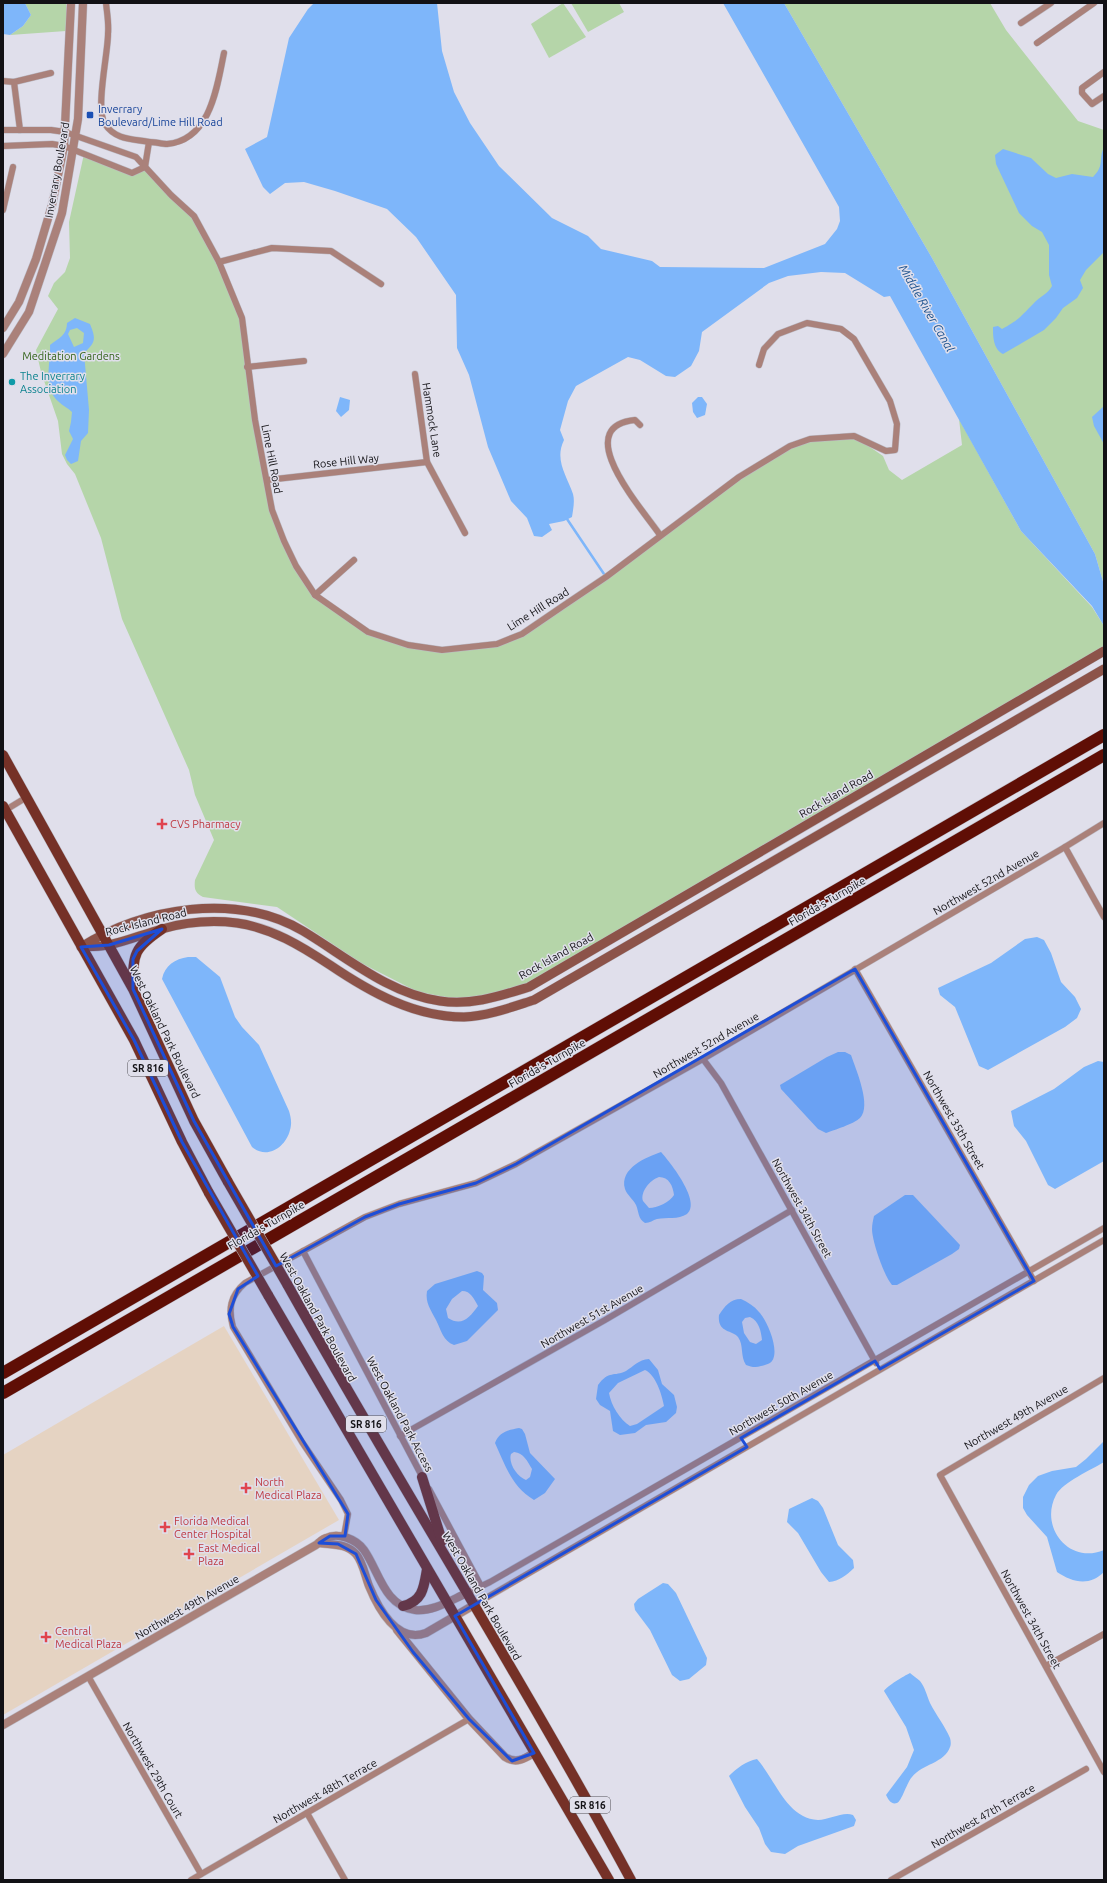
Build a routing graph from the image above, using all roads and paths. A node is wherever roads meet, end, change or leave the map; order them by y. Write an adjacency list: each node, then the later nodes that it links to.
1 (71, 3): 16 (street, Inverrary Boulevard)
2 (82, 3): 17 (street, Inverrary Boulevard)
3 (106, 3): 18 (street)
4 (1051, 3): 6 (street)
5 (1094, 3): 7 (street)
6 (1021, 23)
7 (1037, 43)
8 (224, 53): 18 (street)
9 (1104, 72): 13 (street)
10 (51, 73): 12 (street)
11 (3, 81): 12 (street)
12 (14, 82): 15 (street)
13 (1104, 96)
14 (3, 130): 15 (street, Lime Hill Road)
15 (20, 130): 16 (street, Lime Hill Road)
16 (65, 132): 17 (street, Lime Hill Road); 20 (street, Inverrary Boulevard)
17 (75, 135): 21 (street, Inverrary Boulevard); 23 (street, Lime Hill Road)
18 (149, 142): 23 (street)
19 (3, 146): 20 (street)
20 (64, 146): 21 (street); 28 (street, Inverrary Boulevard)
21 (73, 150): 23 (street); 29 (street, Inverrary Boulevard)
22 (13, 166): 24 (street)
23 (145, 167): 26 (street, Lime Hill Road)
24 (4, 201): 25 (street)
25 (3, 210)
26 (219, 262): 27 (street); 32 (street, Lime Hill Road)
27 (381, 284)
28 (3, 328)
29 (3, 354)
30 (304, 361): 32 (street)
31 (759, 365): 38 (street, Lime Hill Road)
32 (248, 367): 36 (street, Lime Hill Road)
33 (415, 374): 35 (street, Hammock Lane)
34 (640, 425): 38 (street)
35 (428, 462): 36 (street, Rose Hill Way); 37 (street, Hammock Lane)
36 (267, 480): 40 (street, Lime Hill Road)
37 (465, 534)
38 (660, 535): 40 (street, Lime Hill Road)
39 (354, 560): 40 (street)
40 (315, 594)
41 (1104, 651): 52 (main road, Rock Island Road)
42 (1104, 669): 51 (main road, Rock Island Road)
43 (1104, 735): 67 (highway, Florida's Turnpike)
44 (3, 755): 46 (main road, West Oakland Park Boulevard / SR 816)
45 (1104, 755): 69 (highway, Florida's Turnpike)
46 (27, 797): 47 (street); 52 (main road, West Oakland Park Boulevard / SR 816)
47 (4, 809): 54 (main road, SR 816)
48 (1104, 823): 49 (street, Northwest 52nd Avenue)
49 (1065, 848): 50 (street); 55 (street, Northwest 52nd Avenue)
50 (1104, 917)
51 (162, 929): 53 (main road, Rock Island Road); 56 (main road)
52 (102, 933): 53 (main road, West Oakland Park Boulevard / SR 816); 54 (main road, Rock Island Road)
53 (108, 945): 54 (main road, Rock Island Road); 56 (main road, West Oakland Park Boulevard / SR 816)
54 (81, 947): 84 (main road, SR 816, bridge)
55 (855, 969): 57 (street, Northwest 52nd Avenue); 63 (street, Northwest 35th Street)
56 (133, 989): 83 (main road, West Oakland Park Boulevard / SR 816, bridge)
57 (703, 1059): 58 (street, Northwest 34th Street); 62 (street, Northwest 52nd Avenue)
58 (792, 1210): 65 (street, Northwest 34th Street); 72 (street, Northwest 51st Avenue)
59 (1104, 1228): 60 (street, Northwest 50th Avenue)
60 (1097, 1232): 61 (street); 63 (street, Northwest 50th Avenue)
61 (1104, 1242): 64 (street, Northwest 50th Avenue)
62 (302, 1251): 72 (street, West Oakland Park Access); 81 (street, Northwest 52nd Avenue)
63 (1029, 1271): 64 (street, Northwest 35th Street); 65 (street, Northwest 50th Avenue)
64 (1034, 1281): 66 (street, Northwest 50th Avenue)
65 (875, 1361): 66 (street, Northwest 34th Street); 70 (street, Northwest 50th Avenue)
66 (880, 1369): 71 (street, Northwest 50th Avenue)
67 (3, 1373)
68 (1104, 1378): 76 (street, Northwest 49th Avenue)
69 (3, 1393)
70 (807, 1400): 71 (street); 73 (street, Northwest 50th Avenue)
71 (812, 1409): 74 (street, Northwest 50th Avenue)
72 (400, 1436): 77 (street, West Oakland Park Access)
73 (741, 1438): 74 (street); 75 (street, Northwest 50th Avenue)
74 (747, 1447): 78 (street, Northwest 50th Avenue)
75 (679, 1473): 78 (street); 79 (street, Northwest 50th Avenue)
76 (940, 1475): 93 (street, Northwest 34th Street)
77 (422, 1477): 83 (main road); 85 (street, West Oakland Park Access)
78 (685, 1483): 80 (street, Northwest 50th Avenue)
79 (619, 1508): 80 (street); 85 (street, Northwest 50th Avenue)
80 (625, 1518): 88 (street, Northwest 50th Avenue)
81 (344, 1536): 82 (street, Northwest 49th Avenue); 89 (street)
82 (319, 1543): 91 (street); 94 (street, Northwest 49th Avenue)
83 (449, 1562): 86 (main road, West Oakland Park Boulevard / SR 816)
84 (427, 1569): 87 (main road, SR 816); 89 (main road)
85 (481, 1586): 86 (street, Northwest 50th Avenue)
86 (467, 1592): 87 (street); 88 (main road, West Oakland Park Boulevard / SR 816)
87 (446, 1602): 89 (street); 90 (main road, SR 816)
88 (474, 1605): 90 (street); 105 (main road, West Oakland Park Boulevard / SR 816)
89 (403, 1606)
90 (455, 1616): 91 (street); 97 (main road, SR 816)
91 (392, 1624): 95 (street)
92 (1104, 1634): 93 (street)
93 (1046, 1666): 99 (street, Northwest 34th Street)
94 (88, 1676): 96 (street, Northwest 49th Avenue); 101 (street, Northwest 29th Court)
95 (469, 1720): 97 (street); 100 (street, Northwest 48th Terrace)
96 (3, 1725)
97 (534, 1753): 104 (main road, SR 816)
98 (1086, 1769): 106 (street, Northwest 47th Terrace)
99 (1104, 1772)
100 (307, 1813): 101 (street, Northwest 48th Terrace); 103 (street)
101 (201, 1874): 102 (street, Northwest 48th Terrace)
102 (191, 1880)
103 (345, 1880)
104 (609, 1880)
105 (631, 1880)
106 (891, 1880)

